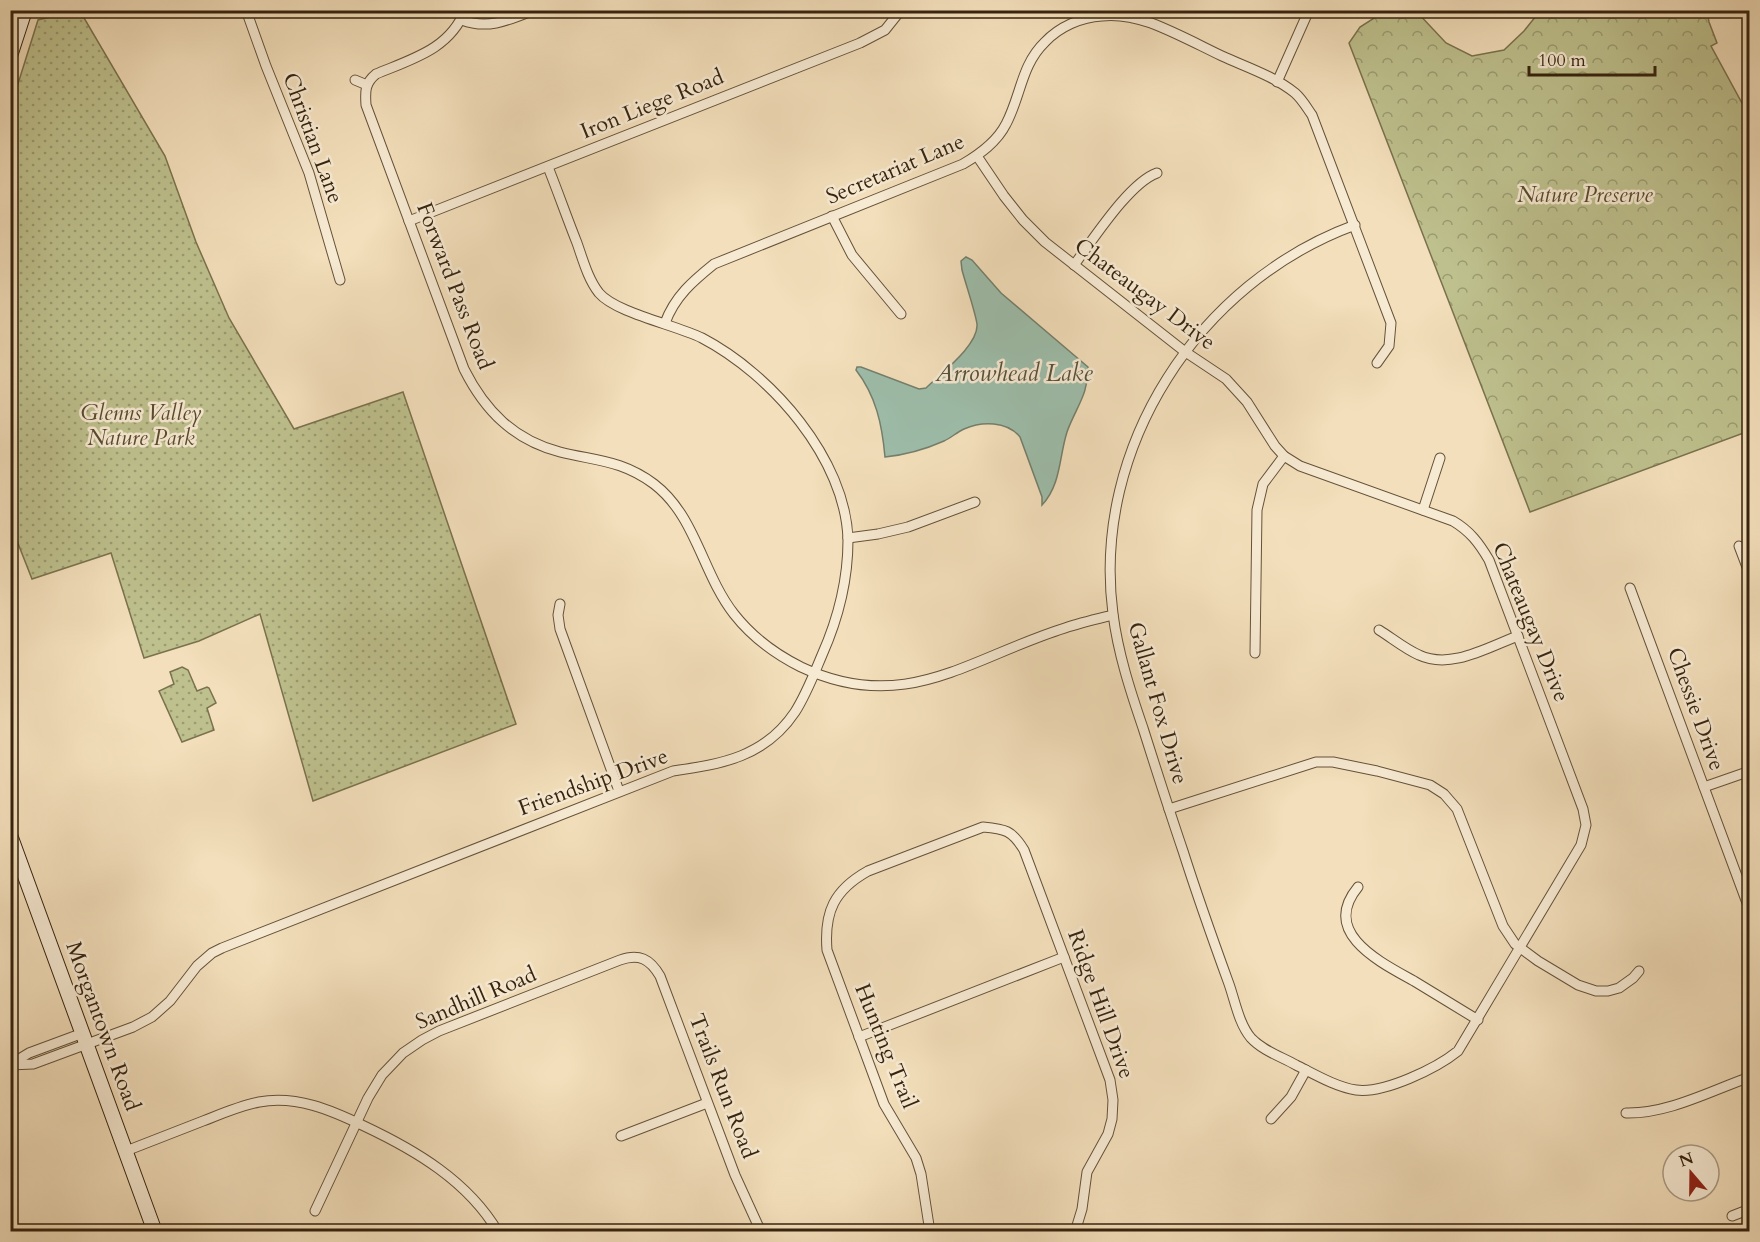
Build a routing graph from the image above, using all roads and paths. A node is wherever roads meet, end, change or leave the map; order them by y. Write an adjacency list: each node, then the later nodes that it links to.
1 (246, 10): 19 (street, Christian Lane)
2 (534, 10): 7 (street)
3 (901, 10): 13 (street, Iron Liege Road)
4 (1309, 10): 10 (street)
5 (23, 13): 8 (main road)
6 (1130, 14): 10 (street, Secretariat Lane); 12 (street, Secretariat Lane)
7 (464, 15): 11 (street)
8 (11, 50)
9 (355, 80): 11 (street)
10 (1277, 82): 17 (street, Secretariat Lane)
11 (367, 85): 16 (street, Forward Pass Road)
12 (977, 156): 15 (street, Secretariat Lane); 18 (street, Chateaugay Drive)
13 (548, 167): 16 (street, Iron Liege Road); 21 (street, Friendship Drive)
14 (1157, 173): 18 (street)
15 (832, 216): 20 (street); 21 (street, Secretariat Lane)
16 (409, 220): 37 (street, Forward Pass Road)
17 (1355, 225): 22 (street, Gallant Fox Drive); 23 (street, Secretariat Lane)
18 (1074, 265): 22 (street, Chateaugay Drive)
19 (340, 280)
20 (901, 315)
21 (665, 323): 28 (street, Friendship Drive)
22 (1184, 351): 24 (street, Chateaugay Drive); 33 (street, Gallant Fox Drive)
23 (1377, 363)
24 (1284, 456): 27 (street, Chateaugay Drive); 36 (street)
25 (1440, 458): 27 (street)
26 (975, 502): 28 (street)
27 (1423, 510): 35 (street, Chateaugay Drive)
28 (848, 538): 37 (street, Friendship Drive)
29 (1739, 546): 30 (street)
30 (1749, 575)
31 (1630, 588): 39 (street, Chessie Drive)
32 (560, 604): 40 (street)
33 (1113, 615): 37 (street); 41 (street, Gallant Fox Drive)
34 (1379, 630): 35 (street)
35 (1518, 636): 46 (street, Chateaugay Drive)
36 (1255, 653)
37 (814, 673): 40 (street, Friendship Drive)
38 (1749, 771): 39 (street)
39 (1704, 787): 45 (street, Chessie Drive)
40 (620, 791): 52 (street, Friendship Drive)
41 (1169, 809): 46 (street); 54 (street, Gallant Fox Drive)
42 (10, 835): 52 (main road, Morgantown Road)
43 (1358, 887): 50 (street)
44 (831, 907): 47 (street, Ridge Hill Drive); 51 (street, Hunting Trail)
45 (1749, 911)
46 (1520, 948): 49 (street); 50 (street, Chateaugay Drive)
47 (1064, 957): 51 (street); 69 (street, Ridge Hill Drive)
48 (645, 958): 56 (street, Trails Run Road); 59 (street, Sandhill Road)
49 (1640, 971)
50 (1478, 1020): 54 (street, Chateaugay Drive)
51 (859, 1037): 68 (street, Hunting Trail)
52 (85, 1039): 53 (street, Friendship Drive); 61 (main road, Morgantown Road)
53 (10, 1065)
54 (1306, 1070): 58 (street)
55 (1749, 1077): 57 (street)
56 (708, 1103): 60 (street); 67 (street, Trails Run Road)
57 (1626, 1113)
58 (1271, 1119)
59 (357, 1122): 61 (street); 63 (street, Sandhill Road); 66 (street)
60 (621, 1136)
61 (126, 1151): 65 (main road, Morgantown Road)
62 (1749, 1209): 64 (street)
63 (315, 1211)
64 (1732, 1216)
65 (155, 1232)
66 (498, 1232)
67 (761, 1232)
68 (930, 1232)
69 (1075, 1232)

